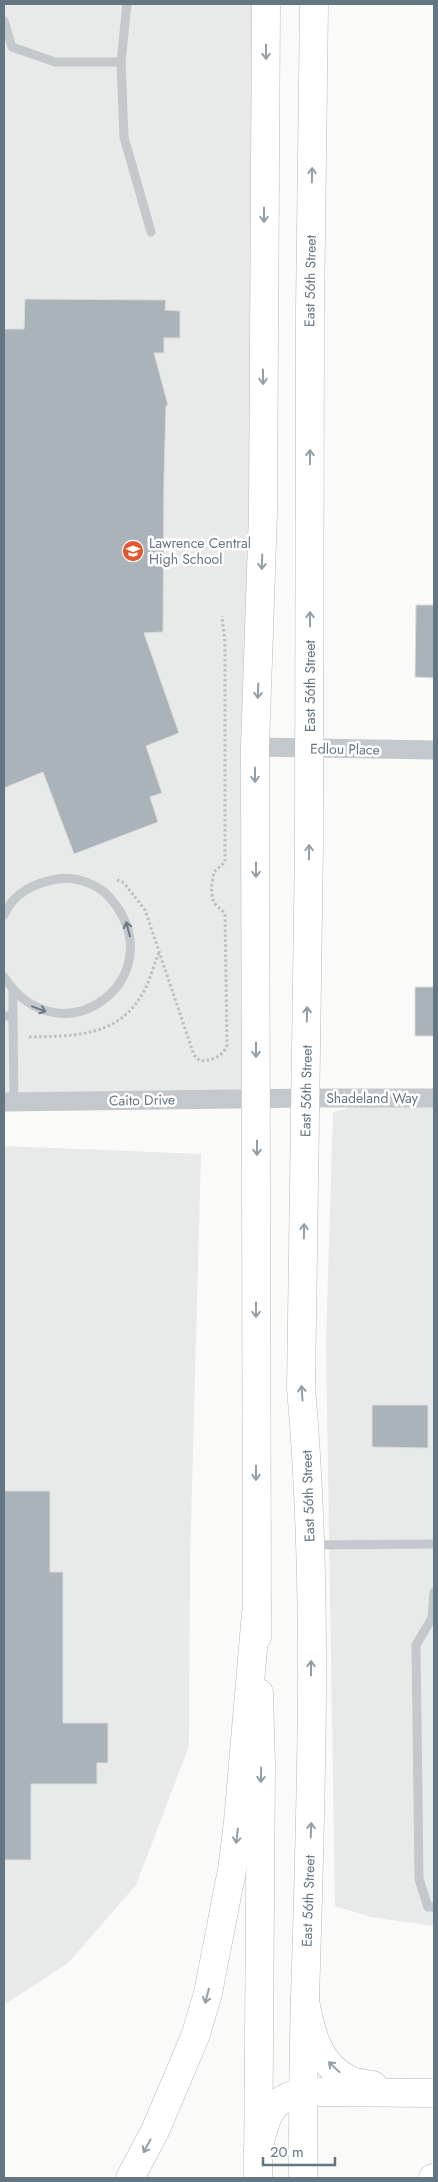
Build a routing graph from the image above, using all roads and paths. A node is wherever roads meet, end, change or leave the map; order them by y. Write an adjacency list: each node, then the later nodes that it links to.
1 (127, 4): 5 (lane)
2 (266, 4): 8 (main road, East 56th Street, one-way to 8)
3 (314, 4): 9 (main road, East 56th Street, one-way to 3)
4 (4, 21): 5 (lane)
5 (121, 62): 6 (lane)
6 (151, 232)
7 (222, 616): 11 (path)
8 (256, 747): 9 (street, Edlou Place); 16 (main road, East 56th Street, one-way to 16)
9 (309, 748): 10 (street, Edlou Place); 16 (main road, East 56th Street, one-way to 9)
10 (434, 750)
11 (110, 876)
12 (4, 915): 14 (lane, one-way to 12)
13 (4, 977): 14 (lane)
14 (13, 991): 15 (lane)
15 (8, 1016): 18 (lane)
16 (281, 1098): 17 (street, Shadeland Way); 18 (street, Caito Drive); 20 (main road, East 56th Street, one-way to 16); 22 (main road, East 56th Street, one-way to 22)
17 (434, 1098)
18 (9, 1102)
19 (434, 1544): 20 (lane)
20 (310, 1545): 25 (main road, East 56th Street, one-way to 20)
21 (434, 1592): 23 (lane)
22 (256, 1613): 28 (main road, East 56th Street, one-way to 28); 29 (main road, one-way to 29)
23 (433, 1618): 24 (lane)
24 (434, 1907)
25 (305, 2001): 26 (main road, East 56th Street); 27 (main road, one-way to 25)
26 (304, 2092): 27 (main road); 28 (main road); 31 (main road, East 56th Street)
27 (423, 2093)
28 (258, 2151): 30 (main road, East 56th Street)
29 (130, 2178)
30 (258, 2178)
31 (303, 2178)

